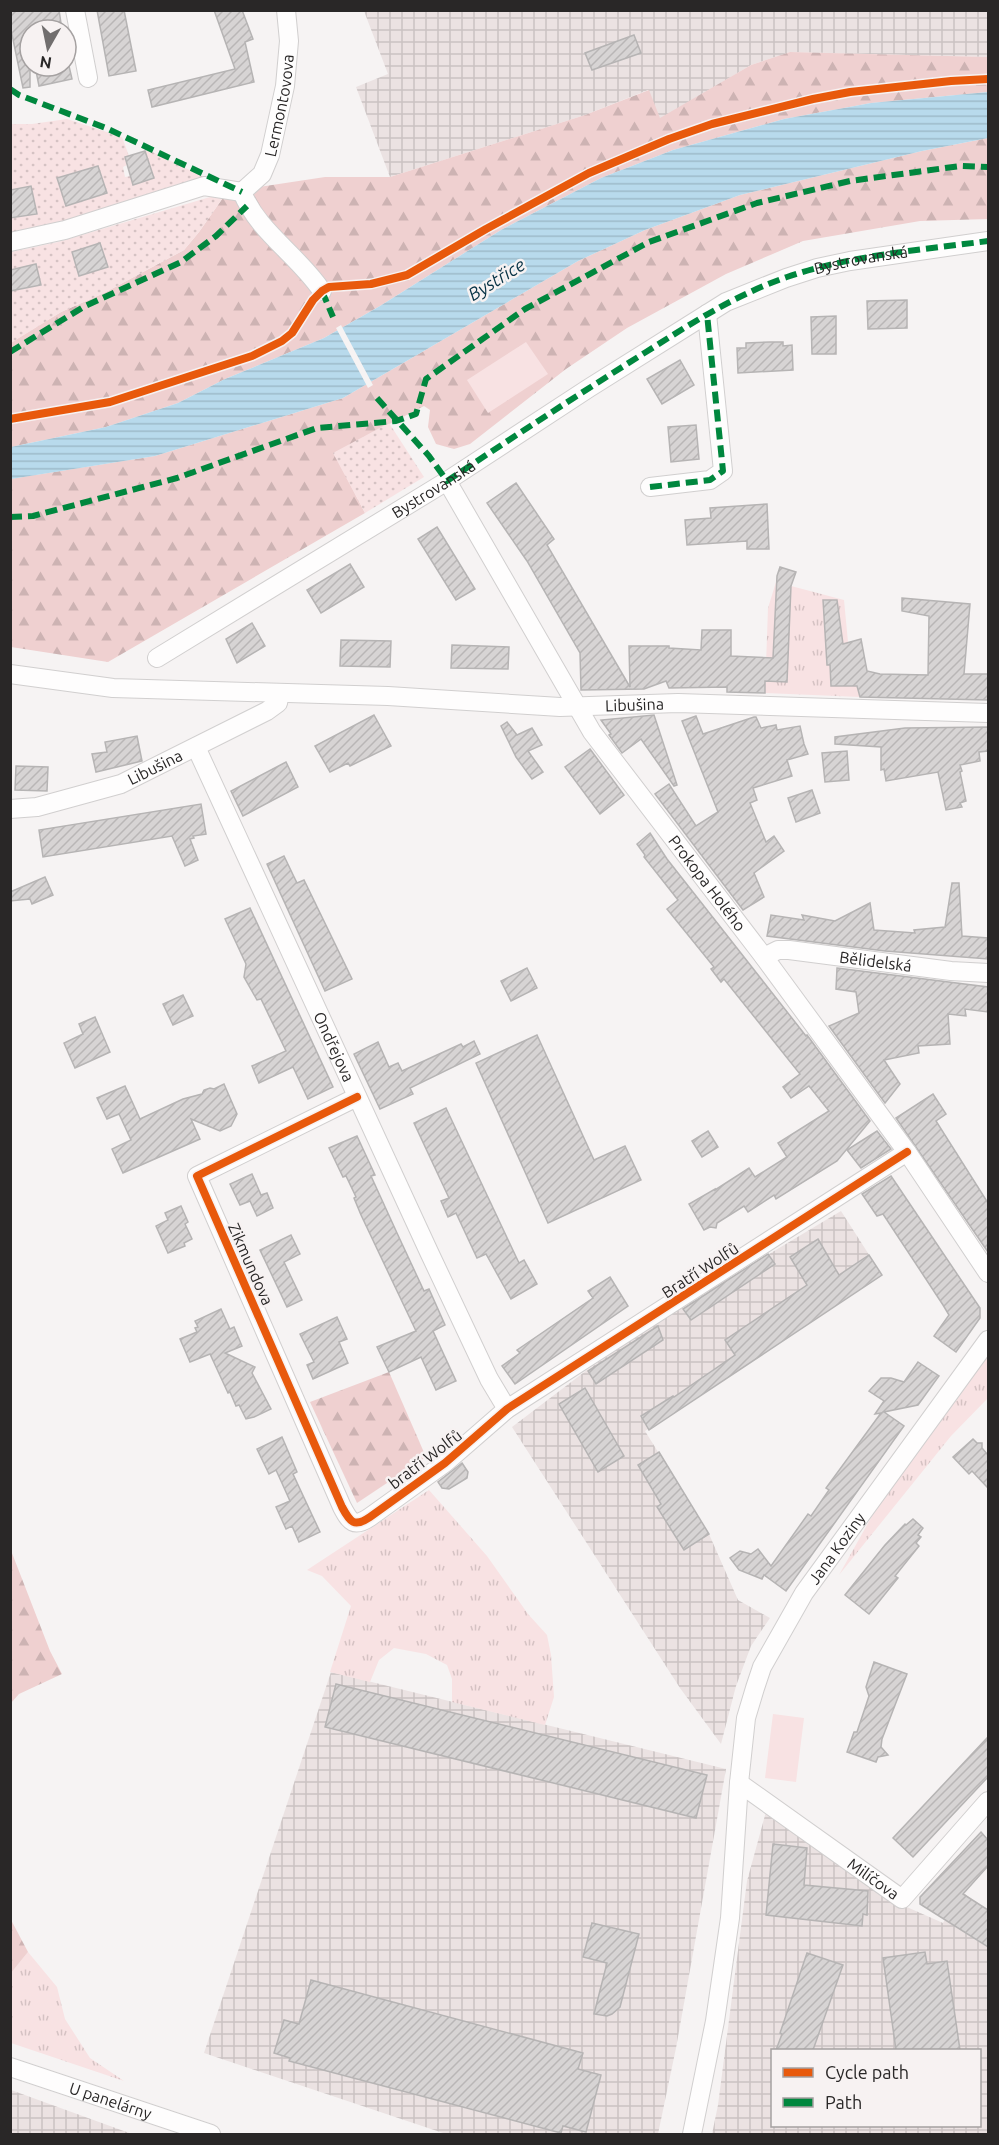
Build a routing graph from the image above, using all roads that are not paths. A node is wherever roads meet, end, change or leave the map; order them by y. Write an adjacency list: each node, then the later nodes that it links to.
1 (75, 10): 3 (street)
2 (286, 10): 4 (street, Lermontovova)
3 (88, 78)
4 (242, 192): 6 (street); 7 (street)
5 (988, 241): 8 (street, Bystrovanská)
6 (10, 242)
7 (322, 291)
8 (707, 314): 9 (street, Bystrovanská); 10 (street)
9 (447, 481): 11 (street, Bystrovanská); 14 (street, Prokopa Holého)
10 (650, 487)
11 (157, 658)
12 (10, 674): 13 (street, Libušina)
13 (280, 693): 14 (street, Libušina); 16 (street, Libušina)
14 (578, 707): 15 (street, Libušina); 18 (street, Prokopa Holého)
15 (988, 713)
16 (196, 747): 17 (street, Libušina); 20 (street, Ondřejova)
17 (10, 809)
18 (764, 957): 19 (street, Bělidelská); 21 (street, Prokopa Holého)
19 (988, 973)
20 (357, 1097): 24 (street, Ondřejova); 25 (street, Zikmundova)
21 (907, 1152): 22 (street, Prokopa Holého); 24 (street, Bratří Wolfů)
22 (988, 1274)
23 (988, 1340): 26 (street, Jana Koziny)
24 (507, 1409): 25 (street, bratří Wolfů)
25 (356, 1524)
26 (739, 1783): 27 (street, Milíčova); 30 (street, Jana Koziny)
27 (988, 1802)
28 (10, 2067): 29 (street, U panelárny)
29 (211, 2134)
30 (692, 2134)

